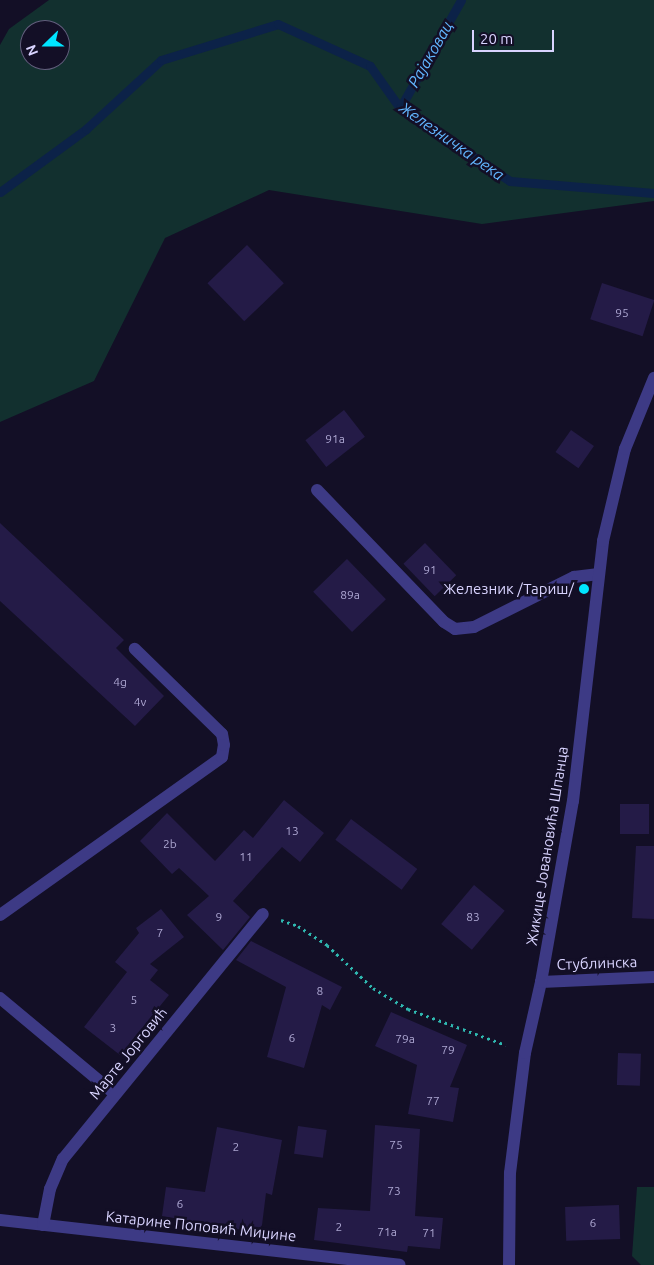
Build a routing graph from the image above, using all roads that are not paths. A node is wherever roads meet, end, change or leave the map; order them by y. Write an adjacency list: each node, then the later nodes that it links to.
1 (654, 378): 3 (street, Жикице Јовановића Шпанца)
2 (317, 490): 3 (street)
3 (599, 574): 8 (street, Жикице Јовановића Шпанца)
4 (135, 649): 6 (street)
5 (263, 914): 10 (street, Марте Јорговић)
6 (0, 915)
7 (654, 977): 8 (street, Стублинска)
8 (541, 982): 14 (street, Жикице Јовановића Шпанца)
9 (0, 998): 10 (street)
10 (115, 1094): 12 (street, Марте Јорговић)
11 (0, 1220): 12 (street, Катарине Поповић Миџине)
12 (43, 1225): 13 (street, Катарине Поповић Миџине)
13 (399, 1265)
14 (509, 1265)

